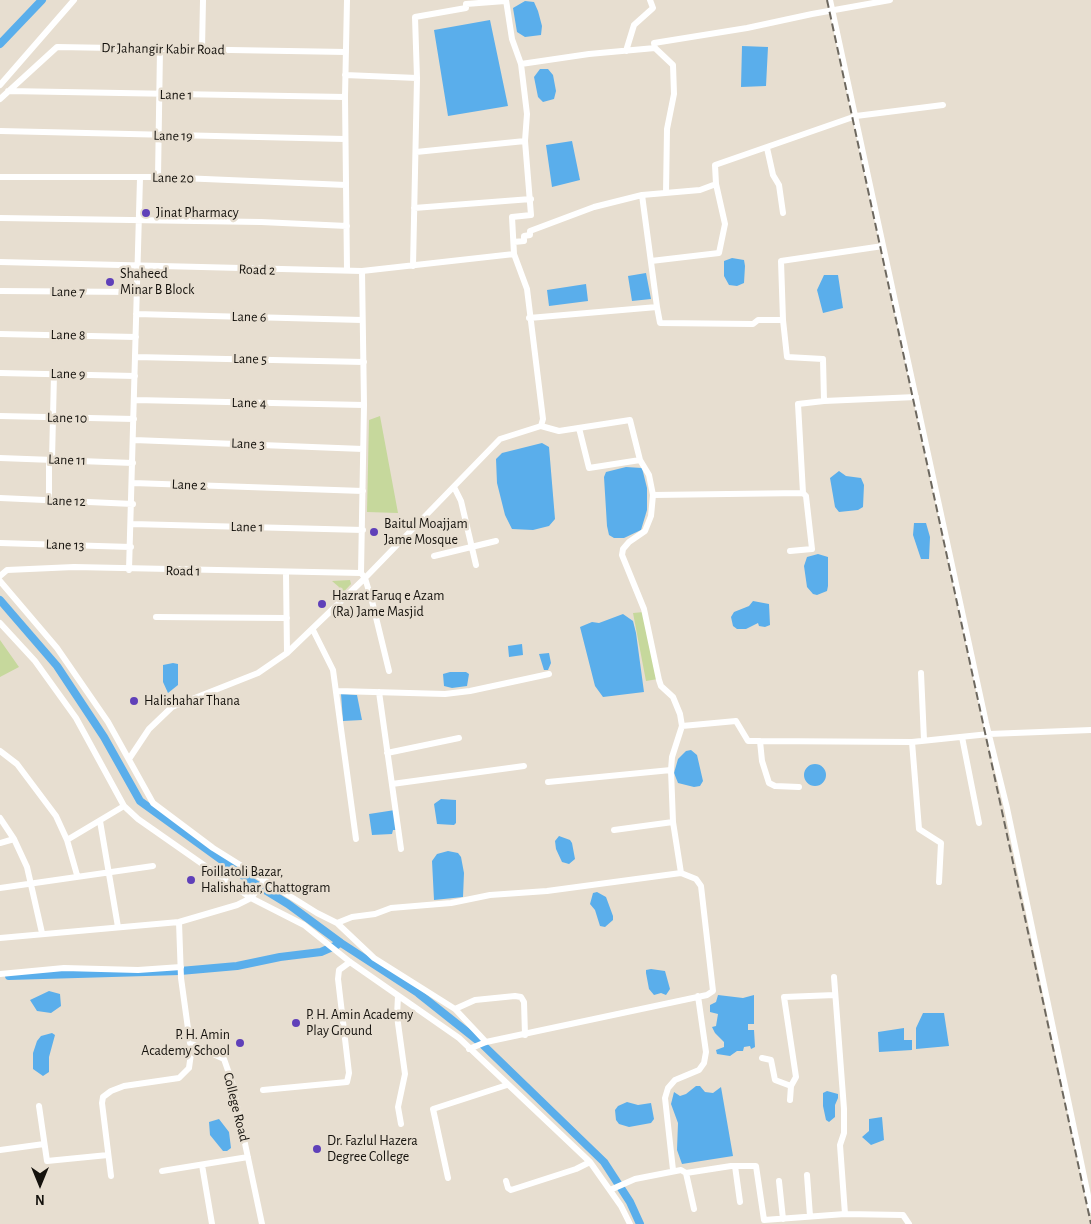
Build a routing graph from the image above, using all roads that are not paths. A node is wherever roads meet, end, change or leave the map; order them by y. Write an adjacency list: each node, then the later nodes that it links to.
1 (74, 0): 17 (street)
2 (203, 0): 11 (street)
3 (347, 0): 13 (street)
4 (650, 0): 12 (street)
5 (830, 0): 8 (street)
6 (890, 0): 8 (street)
7 (506, 1): 14 (street); 16 (street)
8 (832, 10): 9 (street); 23 (street)
9 (656, 48): 12 (street); 35 (street)
10 (160, 49): 11 (street, Dr Jahangir Kabir Road); 18 (street, Dr Jahangir Kabir Road); 19 (street)
11 (202, 49): 13 (street, Dr Jahangir Kabir Road)
12 (626, 51): 14 (street)
13 (346, 52): 15 (street)
14 (521, 64): 27 (street)
15 (345, 74): 16 (street); 20 (street)
16 (417, 78): 29 (street)
17 (0, 85)
18 (8, 91): 19 (street, Lane 1); 21 (street, Dr Jahangir Kabir Road)
19 (159, 95): 20 (street, Lane 1); 25 (street)
20 (345, 98): 26 (street)
21 (0, 99)
22 (943, 104): 23 (street)
23 (856, 116): 28 (street); 44 (street)
24 (0, 131): 25 (street, Lane 19)
25 (159, 136): 26 (street, Lane 19); 32 (street)
26 (346, 139): 33 (street)
27 (525, 141): 29 (street); 37 (street)
28 (767, 148): 34 (street); 39 (street)
29 (416, 152): 38 (street)
30 (0, 177): 31 (street, Lane 20)
31 (140, 178): 32 (street, Lane 20); 41 (street)
32 (158, 178): 33 (street, Lane 20)
33 (346, 184): 42 (street)
34 (716, 184): 35 (street); 46 (street)
35 (666, 193): 36 (street)
36 (642, 195): 43 (street); 46 (street)
37 (531, 199): 38 (street); 43 (street)
38 (414, 208): 49 (street)
39 (783, 213)
40 (0, 218): 41 (street)
41 (138, 220): 42 (street); 48 (street)
42 (347, 226): 50 (street)
43 (514, 242): 45 (street)
44 (883, 246): 58 (street); 66 (street)
45 (514, 254): 49 (street, Road 2); 56 (street)
46 (651, 261): 54 (street)
47 (0, 262): 48 (street, Road 2)
48 (137, 266): 50 (street, Road 2); 53 (street)
49 (413, 266): 51 (street, Road 2)
50 (347, 270): 51 (street, Road 2)
51 (362, 271): 57 (street)
52 (0, 291): 53 (street, Lane 7)
53 (137, 292): 55 (street)
54 (657, 307): 56 (street); 58 (street)
55 (136, 314): 57 (street, Lane 6); 60 (street)
56 (529, 318): 73 (street)
57 (362, 320): 62 (street)
58 (783, 320): 68 (street)
59 (0, 334): 60 (street, Lane 8)
60 (136, 336): 61 (street)
61 (135, 357): 62 (street, Lane 5); 65 (street)
62 (364, 362): 69 (street)
63 (0, 373): 64 (street, Lane 9)
64 (54, 374): 65 (street, Lane 9); 71 (street)
65 (135, 376): 67 (street)
66 (916, 397): 68 (street); 115 (street)
67 (135, 400): 69 (street, Lane 4); 72 (street)
68 (824, 401): 84 (street)
69 (364, 405): 76 (street)
70 (0, 416): 71 (street, Lane 10)
71 (54, 418): 72 (street, Lane 10); 78 (street)
72 (134, 419): 75 (street)
73 (541, 426): 74 (street); 82 (street)
74 (579, 428): 79 (street); 79 (street)
75 (134, 440): 76 (street, Lane 3); 80 (street)
76 (363, 449): 83 (street)
77 (0, 458): 78 (street, Lane 11)
78 (50, 460): 80 (street, Lane 11); 87 (street)
79 (640, 460): 85 (street)
80 (133, 463): 81 (street)
81 (133, 483): 83 (street, Lane 2); 88 (street)
82 (454, 487): 93 (street); 101 (street)
83 (363, 491): 90 (street)
84 (803, 493): 85 (street); 95 (street)
85 (653, 495): 113 (street)
86 (0, 498): 87 (street, Lane 12)
87 (48, 500): 88 (street, Lane 12)
88 (133, 504): 89 (street)
89 (132, 524): 90 (street, Lane 1); 94 (street)
90 (363, 530): 101 (street)
91 (496, 541): 93 (street)
92 (0, 543): 94 (street, Lane 13)
93 (472, 546): 96 (street); 97 (street)
94 (131, 547): 98 (street)
95 (790, 551)
96 (434, 556)
97 (476, 565)
98 (132, 570): 99 (street, Road 1); 100 (street, Road 1)
99 (286, 573): 101 (street, Road 1); 104 (street)
100 (0, 576)
101 (363, 576): 106 (street); 108 (street)
102 (0, 581): 123 (street)
103 (156, 617): 104 (street)
104 (287, 618): 107 (street)
105 (0, 623): 129 (street)
106 (313, 630): 107 (street); 111 (street)
107 (287, 653): 123 (street)
108 (389, 671)
109 (921, 673): 118 (street)
110 (549, 674): 112 (street)
111 (338, 692): 112 (street); 136 (street)
112 (379, 692): 122 (street)
113 (682, 726): 119 (street); 125 (street)
114 (1091, 730): 115 (street)
115 (989, 734): 116 (street); 191 (street)
116 (962, 737): 118 (street); 133 (street)
117 (459, 738): 122 (street)
118 (924, 740): 120 (street)
119 (760, 742): 120 (street); 128 (street)
120 (912, 742): 145 (street)
121 (0, 751): 137 (street)
122 (387, 753): 127 (street)
123 (129, 759): 144 (street)
124 (524, 766): 127 (street)
125 (670, 770): 126 (street); 132 (street)
126 (548, 782)
127 (392, 784): 139 (street)
128 (799, 787)
129 (124, 806): 131 (street); 148 (street)
130 (0, 818): 135 (street)
131 (100, 822): 137 (street); 141 (street)
132 (673, 822): 134 (street); 142 (street)
133 (979, 823)
134 (614, 830)
135 (14, 839): 138 (street); 146 (street)
136 (356, 839)
137 (67, 840): 143 (street)
138 (0, 843)
139 (401, 849)
140 (154, 866): 141 (street)
141 (109, 871): 143 (street); 151 (street)
142 (681, 873): 150 (street); 160 (street)
143 (77, 875): 146 (street)
144 (264, 881): 148 (street); 150 (street)
145 (939, 882)
146 (31, 883): 147 (street); 152 (street)
147 (0, 888)
148 (252, 896): 149 (street); 154 (street)
149 (179, 922): 151 (street); 155 (street)
150 (337, 923): 161 (street)
151 (118, 927): 152 (street)
152 (42, 933): 153 (street)
153 (0, 938)
154 (350, 962): 159 (street); 169 (street)
155 (181, 967): 156 (street); 164 (street)
156 (0, 974)
157 (834, 977): 158 (street)
158 (836, 995): 168 (street); 192 (street)
159 (398, 996): 165 (street); 172 (street)
160 (698, 996): 162 (street); 180 (street)
161 (455, 1009): 162 (street); 163 (street)
162 (525, 1034): 163 (street)
163 (485, 1043): 165 (street)
164 (192, 1046): 175 (street); 176 (street, College Road)
165 (470, 1049): 167 (street)
166 (762, 1058): 168 (street)
167 (507, 1085): 177 (street); 185 (street)
168 (791, 1086): 170 (street)
169 (263, 1090)
170 (790, 1100)
171 (40, 1106): 173 (street)
172 (401, 1124)
173 (44, 1144): 174 (street); 175 (street)
174 (0, 1150)
175 (108, 1155): 184 (street)
176 (248, 1157): 178 (street); 196 (street, College Road)
177 (590, 1162): 186 (street); 188 (street)
178 (202, 1165): 181 (street); 195 (street)
179 (735, 1166): 182 (street); 189 (street); 194 (street)
180 (674, 1170): 182 (street); 188 (street)
181 (162, 1171)
182 (686, 1173): 190 (street)
183 (807, 1175): 193 (street)
184 (111, 1176)
185 (448, 1178)
186 (506, 1181)
187 (779, 1181): 194 (street)
188 (610, 1190): 197 (street)
189 (740, 1202)
190 (694, 1209)
191 (1091, 1210)
192 (844, 1214): 193 (street); 198 (street)
193 (810, 1216): 194 (street)
194 (785, 1220)
195 (212, 1224)
196 (262, 1224)
197 (630, 1224)
198 (909, 1224)

